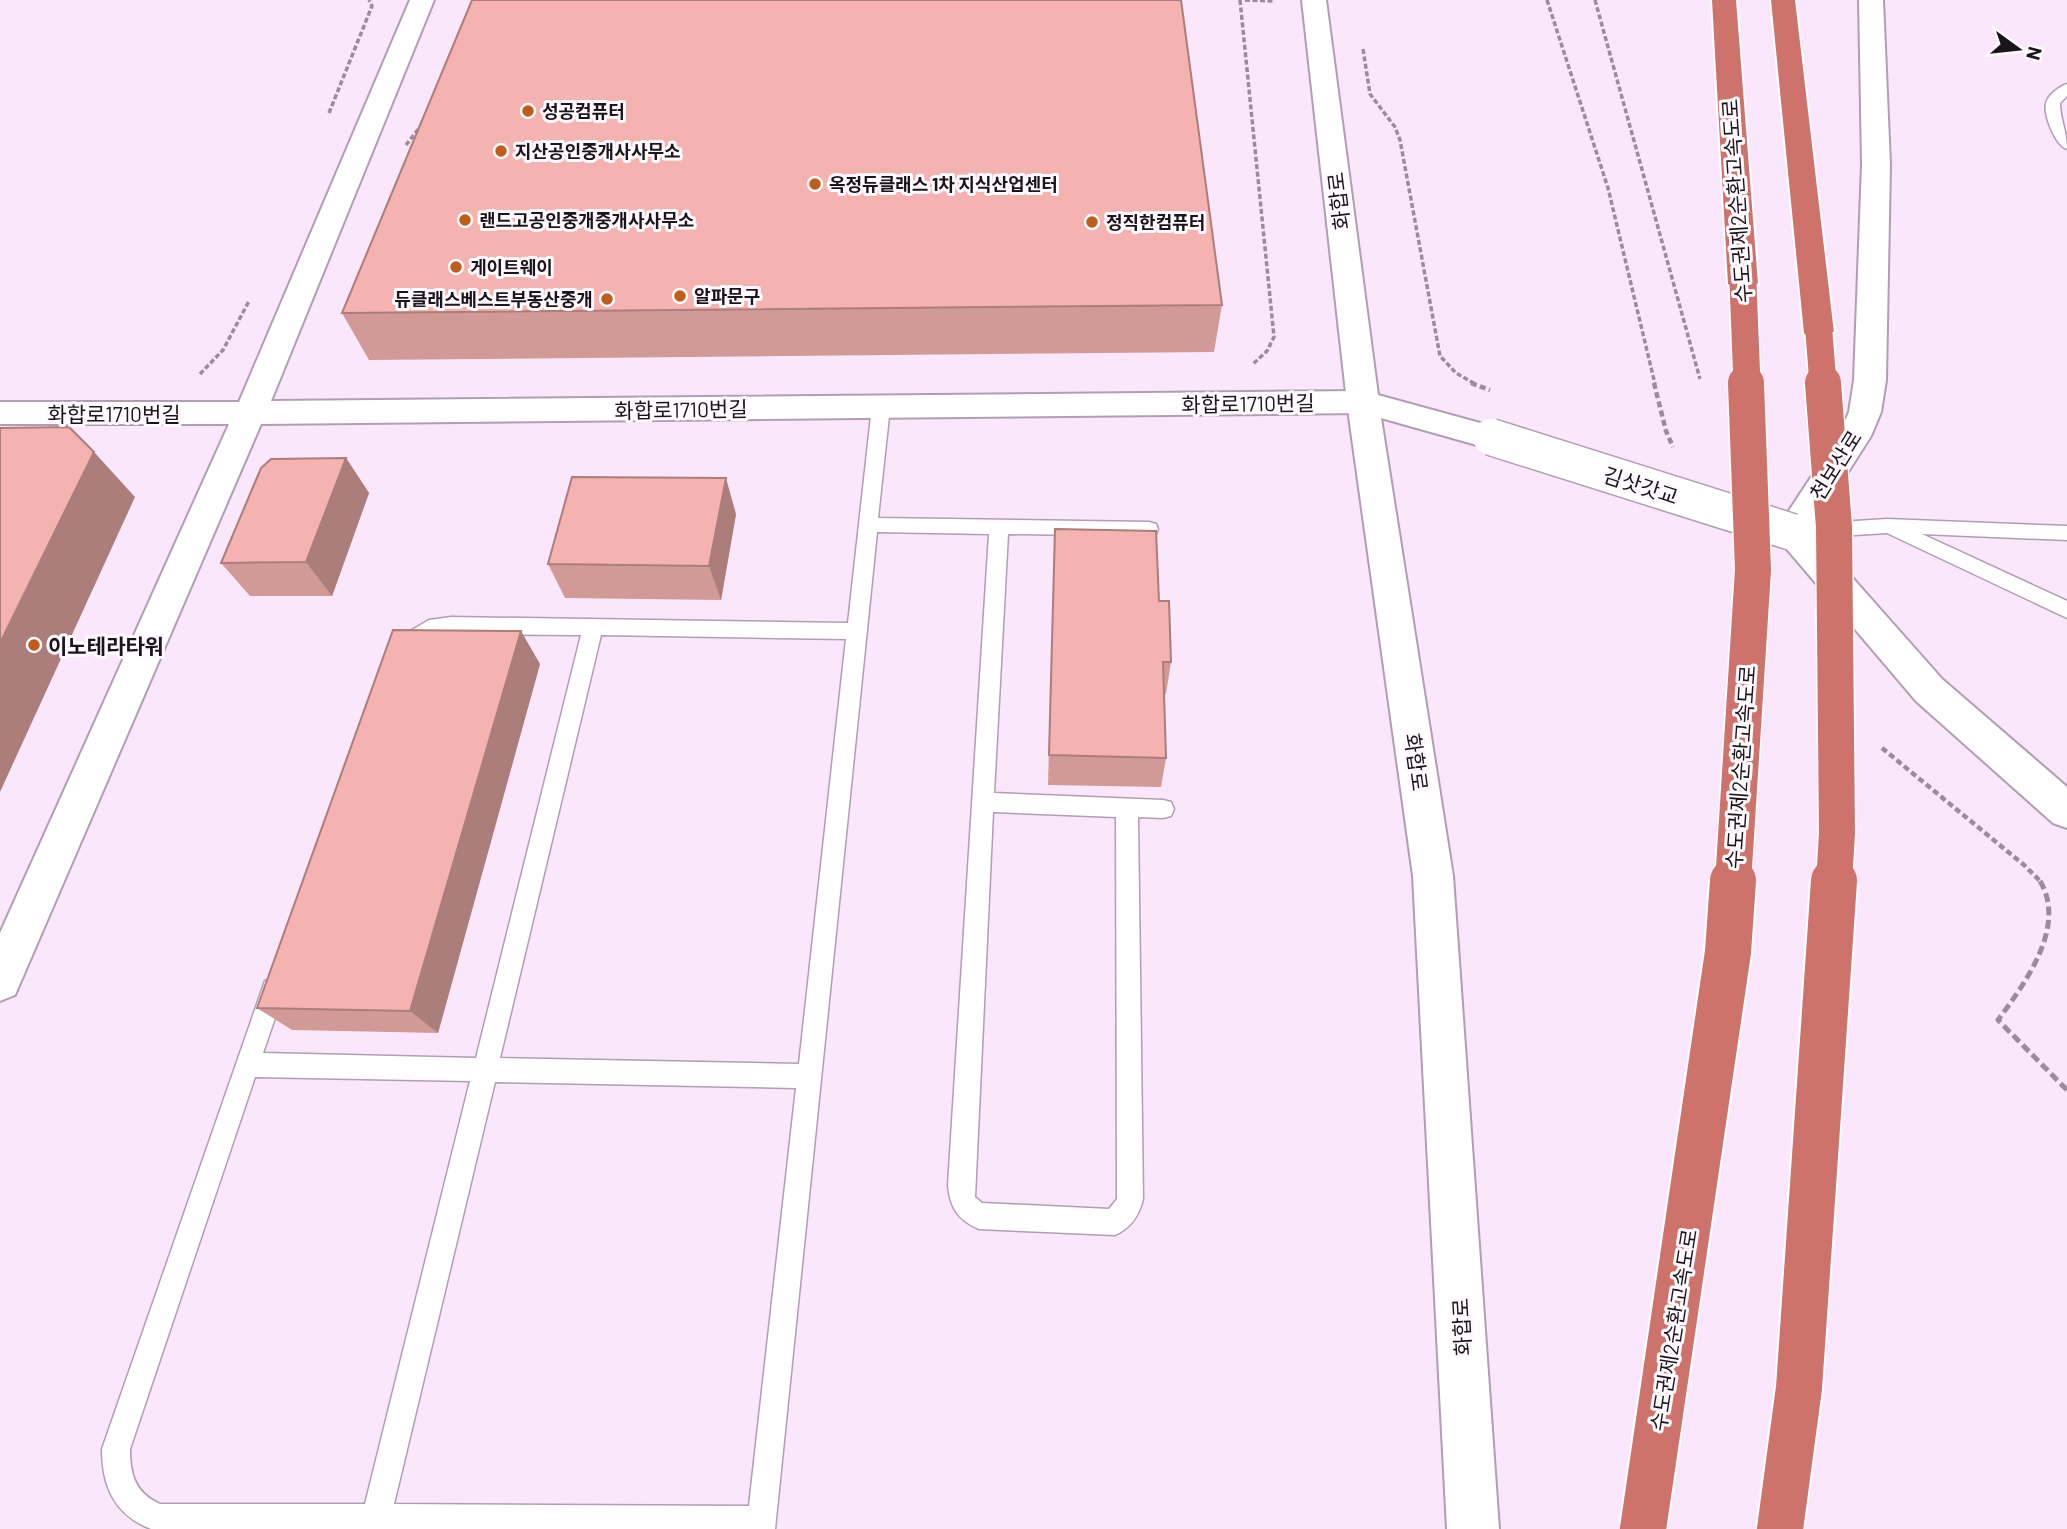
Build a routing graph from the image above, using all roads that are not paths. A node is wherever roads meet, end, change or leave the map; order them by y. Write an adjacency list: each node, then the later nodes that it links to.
1 (422, 0): 11 (street)
2 (1314, 0): 8 (street, 화합로)
3 (1724, 0): 35 (highway, 수도권제2순환고속도로, bridge)
4 (1783, 0): 36 (highway, bridge)
5 (1871, 0): 16 (street, 천보산로)
6 (2067, 88): 7 (lane)
7 (2067, 145)
8 (1363, 402): 9 (street, 화합로1710번길); 16 (street, 김삿갓교, bridge); 34 (street, 화합로)
9 (881, 407): 11 (street, 화합로1710번길); 12 (lane)
10 (0, 413): 11 (street, 화합로1710번길)
11 (250, 413): 27 (street)
12 (868, 525): 14 (lane); 20 (lane)
13 (1887, 526): 16 (lane); 17 (lane); 18 (lane)
14 (999, 527): 15 (lane); 22 (lane)
15 (1149, 529)
16 (1792, 532): 25 (street)
17 (2067, 533)
18 (2067, 610)
19 (593, 627): 20 (lane); 21 (lane); 29 (lane)
20 (856, 631): 30 (lane)
21 (386, 665)
22 (984, 802): 23 (lane); 23 (lane)
23 (1127, 807): 24 (lane)
24 (1163, 808)
25 (2067, 811)
26 (279, 973): 28 (lane)
27 (0, 981)
28 (247, 1065): 29 (lane); 32 (lane)
29 (485, 1069): 30 (lane); 31 (lane)
30 (809, 1076): 33 (lane)
31 (376, 1519): 32 (lane); 33 (lane)
32 (267, 1524)
33 (761, 1524)
34 (1473, 1529)
35 (1643, 1529)
36 (1780, 1529)

